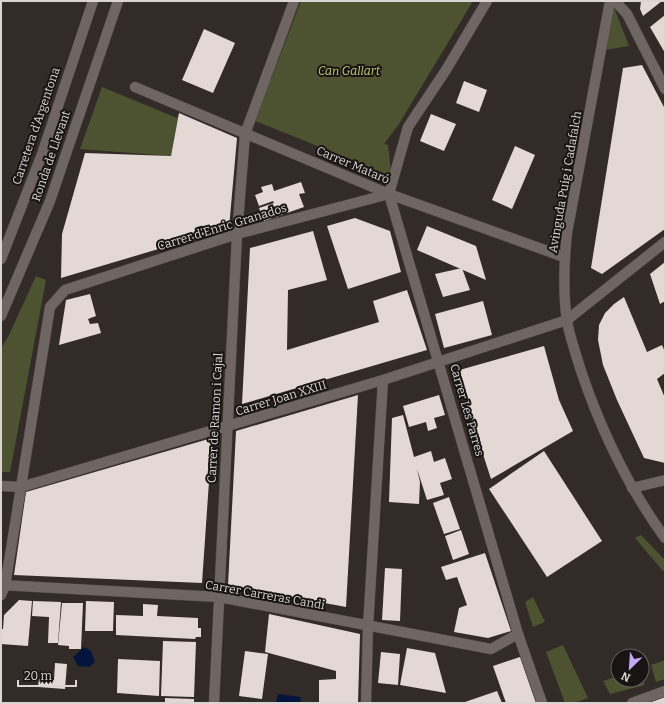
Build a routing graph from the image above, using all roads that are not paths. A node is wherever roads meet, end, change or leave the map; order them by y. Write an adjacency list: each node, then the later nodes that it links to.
1 (93, 1): 14 (street, Carretera d'Argentona)
2 (118, 1): 15 (street, Ronda de Llevant)
3 (294, 1): 9 (street, Carrer de Ramon i Cajal)
4 (487, 1): 10 (street)
5 (610, 1): 13 (street, Avinguda Puig i Cadafalch)
6 (615, 1): 8 (street)
7 (135, 87): 9 (street, Carrer Mataró)
8 (665, 89)
9 (245, 134): 10 (street, Carrer Mataró); 11 (street, Carrer de Ramon i Cajal)
10 (389, 194): 11 (street, Carrer d'Enric Granados); 13 (street, Carrer Mataró); 17 (street, Carrer Les Parres)
11 (237, 234): 19 (street, Carrer de Ramon i Cajal); 22 (street, Carrer d'Enric Granados)
12 (665, 242): 16 (street)
13 (564, 257): 16 (street, Avinguda Puig i Cadafalch)
14 (1, 259)
15 (1, 316)
16 (567, 320): 17 (street, Carrer Joan XXIII); 23 (street, Avinguda Puig i Cadafalch)
17 (439, 361): 18 (street, Carrer Joan XXIII); 28 (street, Carrer Les Parres)
18 (383, 380): 19 (street, Carrer Joan XXIII); 27 (street)
19 (228, 427): 22 (street, Carrer Joan XXIII); 26 (street, Carrer de Ramon i Cajal)
20 (665, 480): 23 (street)
21 (1, 486): 22 (street, Carrer Joan XXIII)
22 (21, 487): 25 (street)
23 (632, 488): 24 (street, Avinguda Puig i Cadafalch)
24 (665, 538)
25 (2, 589): 26 (street, Carrer Carreras Candi)
26 (219, 597): 27 (street, Carrer Carreras Candi); 30 (street, Carrer de Ramon i Cajal)
27 (368, 627): 28 (street, Carrer Carreras Candi); 31 (street)
28 (518, 634): 32 (street, Carrer Les Parres)
29 (665, 691): 33 (street)
30 (214, 703)
31 (366, 703)
32 (542, 703)
33 (632, 703)

